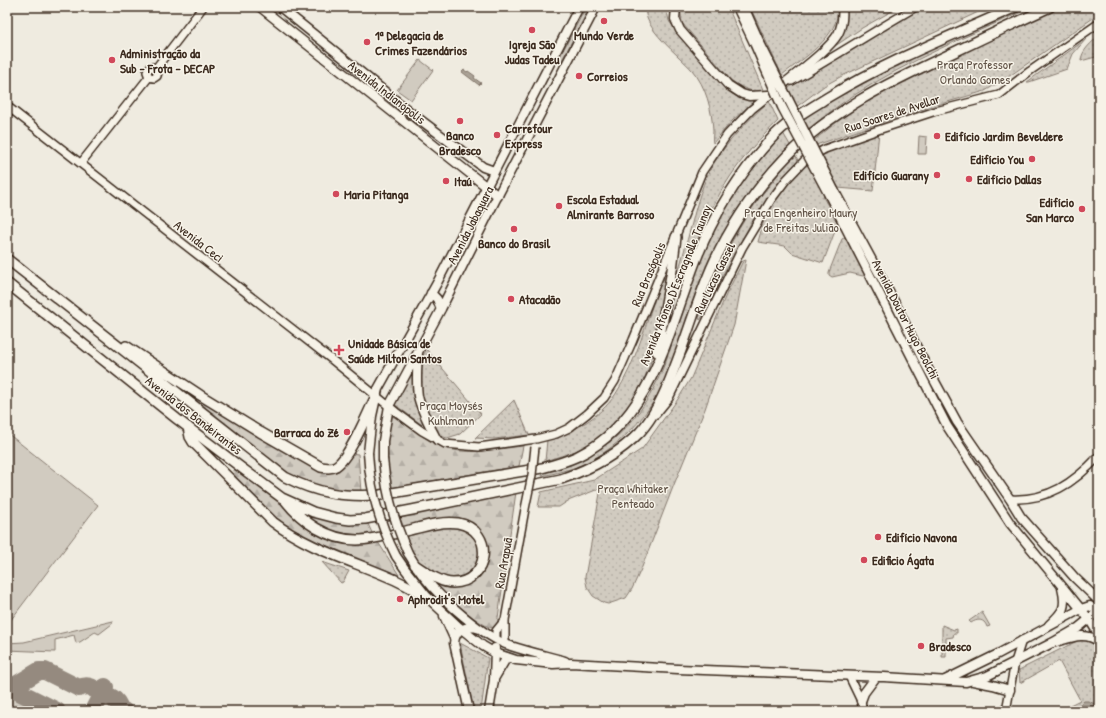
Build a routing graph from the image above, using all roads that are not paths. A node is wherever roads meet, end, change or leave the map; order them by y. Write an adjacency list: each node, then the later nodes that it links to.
1 (203, 7): 19 (street)
2 (260, 7): 21 (main road, Avenida Indianópolis)
3 (280, 7): 20 (main road, Avenida Indianópolis)
4 (579, 7): 13 (main road, Avenida Jabaquara)
5 (596, 7): 15 (main road, Avenida Jabaquara)
6 (676, 7): 16 (main road)
7 (739, 7): 22 (main road, Avenida Doutor Hugo Beolchi, bridge)
8 (842, 7): 14 (main road)
9 (916, 7): 14 (street, Rua Brasópolis)
10 (1016, 7): 33 (highway, Avenida Afonso D'Escragnolle Taunay)
11 (1050, 7): 36 (highway)
12 (1099, 23): 18 (street, Rua Soares de Avellar)
13 (548, 68): 15 (main road); 20 (main road, Avenida Jabaquara)
14 (779, 88): 16 (street, Rua Brasópolis)
15 (553, 90): 23 (main road, Avenida Jabaquara)
16 (768, 95): 24 (street, Rua Brasópolis)
17 (7, 106): 19 (street, Avenida Ceci)
18 (817, 153): 36 (street, Rua Lucas Gassel)
19 (81, 163): 34 (street, Avenida Ceci)
20 (494, 171): 21 (main road, Avenida Jabaquara)
21 (487, 187): 23 (main road, Avenida Indianópolis); 28 (main road, Avenida Jabaquara)
22 (832, 192): 27 (main road, Avenida Doutor Hugo Beolchi); 30 (main road, Avenida Doutor Hugo Beolchi)
23 (498, 196): 29 (main road, Avenida Jabaquara)
24 (676, 237): 33 (highway); 38 (street, Rua Brasópolis)
25 (7, 259): 31 (highway, Avenida dos Bandeirantes)
26 (7, 284): 37 (highway, Avenida dos Bandeirantes)
27 (875, 285): 30 (main road); 41 (main road, Avenida Doutor Hugo Beolchi)
28 (431, 293): 29 (main road); 34 (main road, Avenida Jabaquara)
29 (441, 309): 32 (main road, Avenida Jabaquara)
30 (901, 316): 44 (main road, Avenida Doutor Hugo Beolchi)
31 (108, 337): 34 (highway); 42 (highway, Avenida dos Bandeirantes)
32 (418, 352): 35 (main road, Avenida Jabaquara); 39 (main road)
33 (654, 369): 42 (highway, Avenida Afonso D'Escragnolle Taunay)
34 (376, 396): 35 (street, Rua Brasópolis); 47 (main road, Avenida Jabaquara, bridge)
35 (389, 406): 39 (street, Rua Brasópolis); 45 (main road, Avenida Jabaquara, bridge)
36 (647, 423): 43 (highway, Avenida dos Bandeirantes)
37 (188, 427): 43 (highway, Avenida dos Bandeirantes); 47 (highway)
38 (536, 439): 39 (street, Rua Brasópolis); 53 (street, Rua Arapuã, bridge)
39 (437, 440)
40 (1099, 456): 44 (street)
41 (975, 470): 44 (main road); 46 (main road, Avenida Doutor Hugo Beolchi)
42 (380, 495)
43 (282, 498): 45 (highway)
44 (1010, 499): 48 (main road, Avenida Doutor Hugo Beolchi)
45 (415, 566): 56 (main road, Avenida Jabaquara)
46 (1061, 585): 49 (main road, Avenida Doutor Hugo Beolchi); 54 (main road)
47 (428, 598): 50 (main road, Avenida Jabaquara)
48 (1099, 601)
49 (1081, 609): 51 (main road); 52 (main road, Avenida Doutor Hugo Beolchi); 54 (main road)
50 (441, 610): 55 (main road, Avenida Jabaquara); 58 (main road)
51 (1099, 611): 52 (main road)
52 (1089, 619): 57 (main road, Avenida Doutor Hugo Beolchi); 62 (main road)
53 (505, 620): 59 (street, Rua Arapuã); 63 (street, Rua Arapuã)
54 (1049, 626): 60 (main road)
55 (461, 629): 56 (main road); 58 (main road); 64 (main road, Avenida Jabaquara)
56 (482, 630): 59 (main road, Avenida Jabaquara)
57 (1099, 635)
58 (454, 638): 75 (main road)
59 (496, 639): 63 (main road, Avenida Jabaquara); 64 (main road, Rua Arapuã)
60 (1022, 640): 66 (street); 71 (main road)
61 (1099, 642): 62 (main road)
62 (1052, 643): 66 (main road)
63 (505, 644): 67 (main road, Avenida Jabaquara)
64 (495, 652): 65 (main road, Avenida Jabaquara); 70 (main road, Rua Arapuã)
65 (507, 657): 67 (main road, Avenida Jabaquara); 70 (main road)
66 (1015, 662): 72 (main road); 73 (street)
67 (571, 663): 68 (main road)
68 (849, 676): 69 (main road); 74 (street)
69 (876, 677): 71 (main road); 74 (main road)
70 (494, 680): 76 (main road)
71 (943, 681): 72 (main road)
72 (972, 681): 73 (main road)
73 (1010, 690): 78 (street)
74 (861, 701): 77 (street)
75 (469, 711)
76 (489, 711)
77 (863, 711)
78 (1006, 711)

